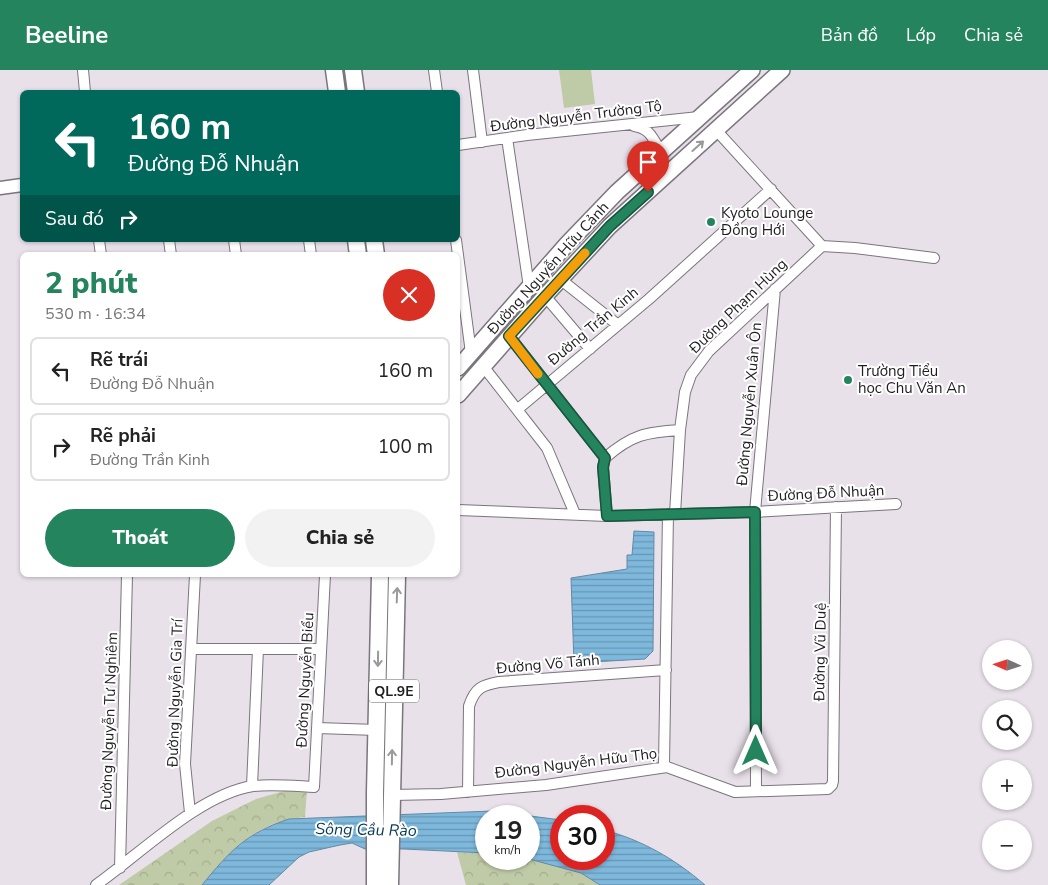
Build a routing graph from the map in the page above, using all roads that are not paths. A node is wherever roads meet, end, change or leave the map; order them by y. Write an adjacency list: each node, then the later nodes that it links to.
1 (83, 70): 8 (street)
2 (334, 70): 9 (main road)
3 (353, 70): 10 (main road)
4 (434, 70): 11 (street)
5 (473, 70): 16 (street)
6 (752, 70): 12 (main road, Đường Nguyễn Hữu Cảnh)
7 (782, 70): 14 (main road, Đường Nguyễn Hữu Cảnh)
8 (85, 90)
9 (336, 90)
10 (356, 90)
11 (437, 90)
12 (699, 117): 13 (street, Đường Nguyễn Trường Tộ); 14 (main road); 18 (main road, Đường Nguyễn Hữu Cảnh)
13 (625, 125): 15 (street, Đường Nguyễn Trường Tộ); 18 (street)
14 (716, 130): 19 (main road, Đường Nguyễn Hữu Cảnh, one-way to 14); 22 (street)
15 (507, 138): 16 (street, Đường Nguyễn Trường Tộ); 27 (street)
16 (482, 142): 17 (street, Đường Nguyễn Trường Tộ)
17 (460, 145)
18 (661, 152): 19 (main road); 27 (main road, Đường Nguyễn Hữu Cảnh)
19 (673, 169): 26 (main road, Đường Nguyễn Hữu Cảnh)
20 (20, 184): 21 (street)
21 (0, 188)
22 (771, 189): 23 (street); 30 (street, Đường Trần Kinh)
23 (822, 246): 24 (street); 28 (street, Đường Phạm Hùng)
24 (934, 258)
25 (460, 270): 33 (street)
26 (560, 279): 29 (main road, Đường Nguyễn Hữu Cảnh); 30 (street)
27 (529, 287): 33 (main road, Đường Nguyễn Hữu Cảnh)
28 (775, 289): 39 (street, Đường Phạm Hùng); 44 (street, Đường Nguyễn Xuân Ôn)
29 (545, 296): 31 (main road, Đường Nguyễn Hữu Cảnh); 32 (street)
30 (618, 325): 32 (street, Đường Trần Kinh)
31 (509, 336): 35 (main road, Đường Nguyễn Hữu Cảnh); 36 (street)
32 (590, 349): 36 (street, Đường Trần Kinh)
33 (471, 353): 34 (main road, Đường Nguyễn Hữu Cảnh)
34 (460, 366)
35 (483, 366): 37 (main road, Đường Nguyễn Hữu Cảnh); 38 (street)
36 (547, 385): 38 (street); 40 (street, Đường Trần Kinh)
37 (460, 393)
38 (518, 409): 45 (street)
39 (680, 430): 40 (street); 46 (street, Đường Phạm Hùng)
40 (605, 458): 47 (street)
41 (896, 504): 42 (street, Đường Đỗ Nhuận)
42 (836, 507): 44 (street, Đường Đỗ Nhuận); 61 (street, Đường Vũ Duệ)
43 (460, 510): 45 (street, Đường Đỗ Nhuận)
44 (755, 512): 46 (street, Đường Đỗ Nhuận); 62 (street, Đường Nguyễn Xuân Ôn)
45 (574, 514): 47 (street, Đường Đỗ Nhuận)
46 (671, 514): 47 (street, Đường Đỗ Nhuận); 56 (street, Đường Phạm Hùng)
47 (607, 516)
48 (127, 577): 67 (street, Đường Nguyễn Tư Nghiêm)
49 (195, 577): 53 (street, Đường Nguyễn Gia Trí)
50 (325, 577): 55 (street, Đường Nguyễn Biểu)
51 (380, 577): 58 (main road, QL.9E, one-way to 58)
52 (397, 577): 64 (main road, QL.9E, one-way to 52)
53 (191, 649): 54 (street); 65 (street, Đường Nguyễn Gia Trí)
54 (258, 649): 55 (street); 60 (street)
55 (322, 650): 57 (street, Đường Nguyễn Biểu)
56 (666, 670): 59 (street, Đường Phạm Hùng); 63 (street, Đường Võ Tánh)
57 (317, 728): 58 (street); 60 (street, Đường Nguyễn Biểu)
58 (377, 730): 64 (main road, QL.9E)
59 (667, 767): 62 (street, Đường Nguyễn Hữu Thọ); 63 (street, Đường Nguyễn Hữu Thọ)
60 (252, 786): 65 (street)
61 (821, 790): 62 (street, Đường Nguyễn Hữu Thọ)
62 (756, 791)
63 (468, 792): 64 (street, Đường Nguyễn Hữu Thọ)
64 (386, 802): 66 (main road, QL.9E)
65 (190, 813): 67 (street)
66 (382, 847): 69 (main road, QL.9E); 70 (main road, QL.9E)
67 (120, 868): 68 (street)
68 (96, 885)
69 (375, 885)
70 (390, 885)

